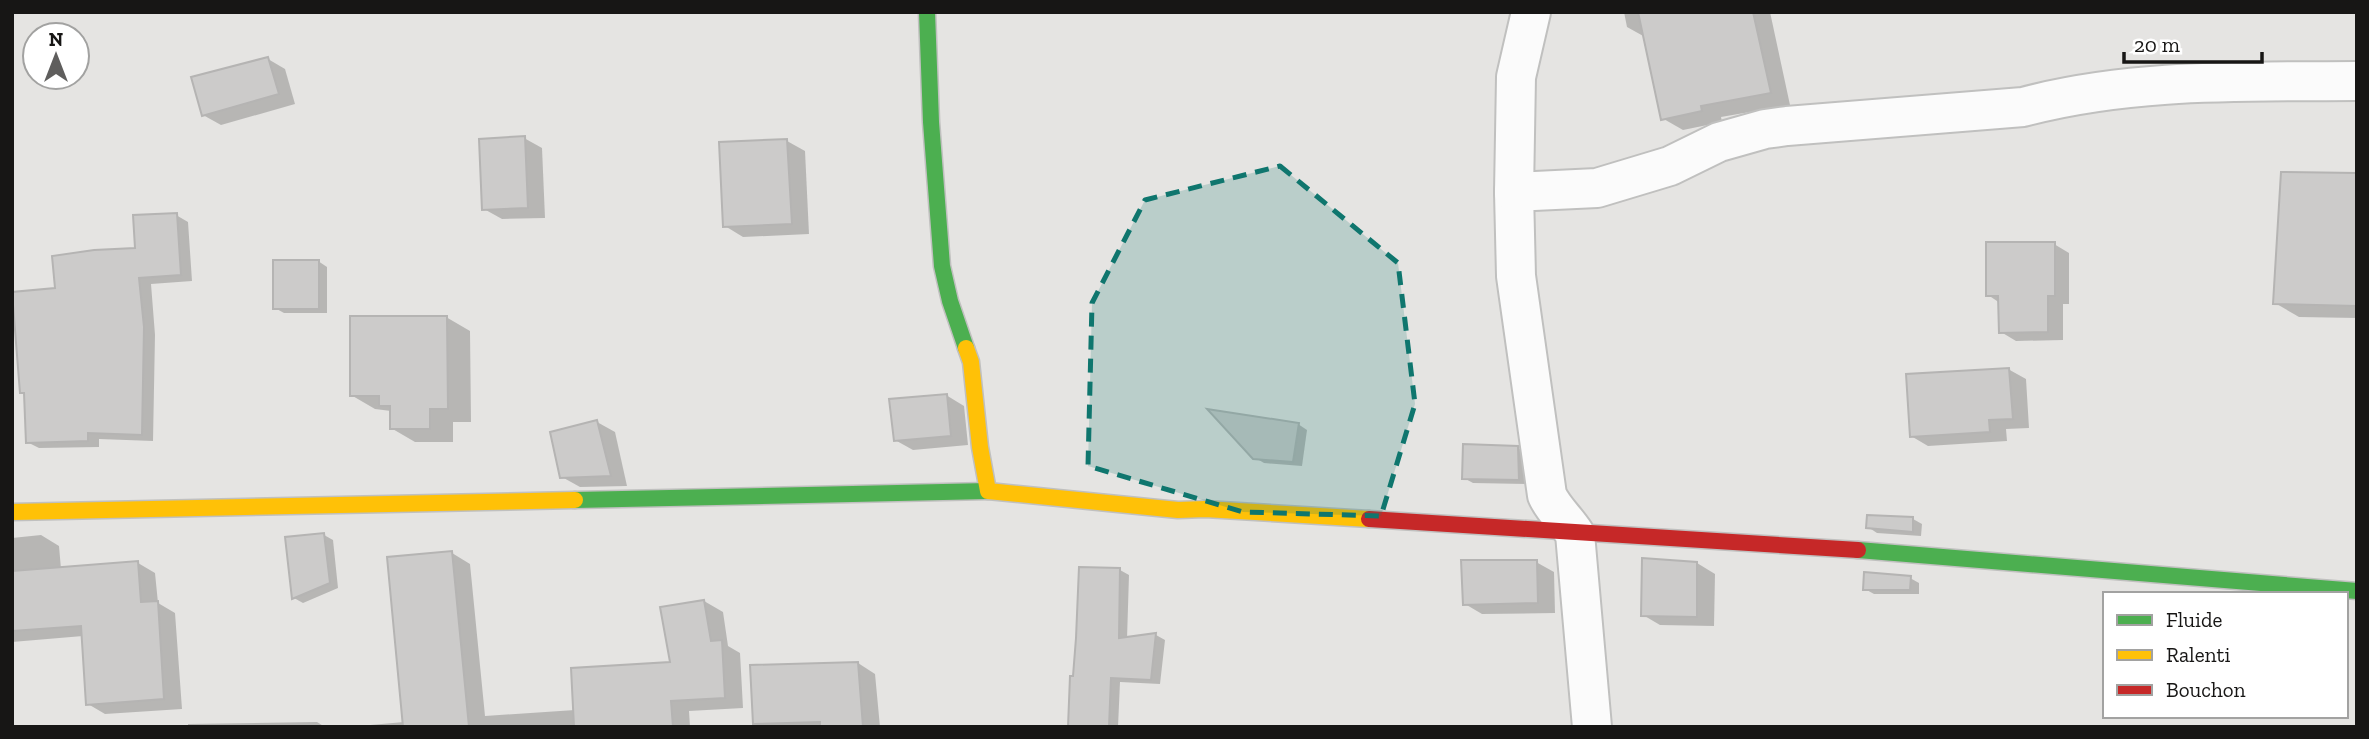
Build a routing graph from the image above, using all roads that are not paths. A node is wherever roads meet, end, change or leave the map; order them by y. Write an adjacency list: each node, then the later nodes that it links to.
1 (927, 12): 5 (street)
2 (1531, 12): 4 (street)
3 (2357, 81): 4 (street)
4 (1514, 192): 7 (street)
5 (988, 491): 6 (street); 7 (street)
6 (12, 512)
7 (1574, 534): 8 (street); 9 (street)
8 (2357, 591)
9 (1592, 727)

